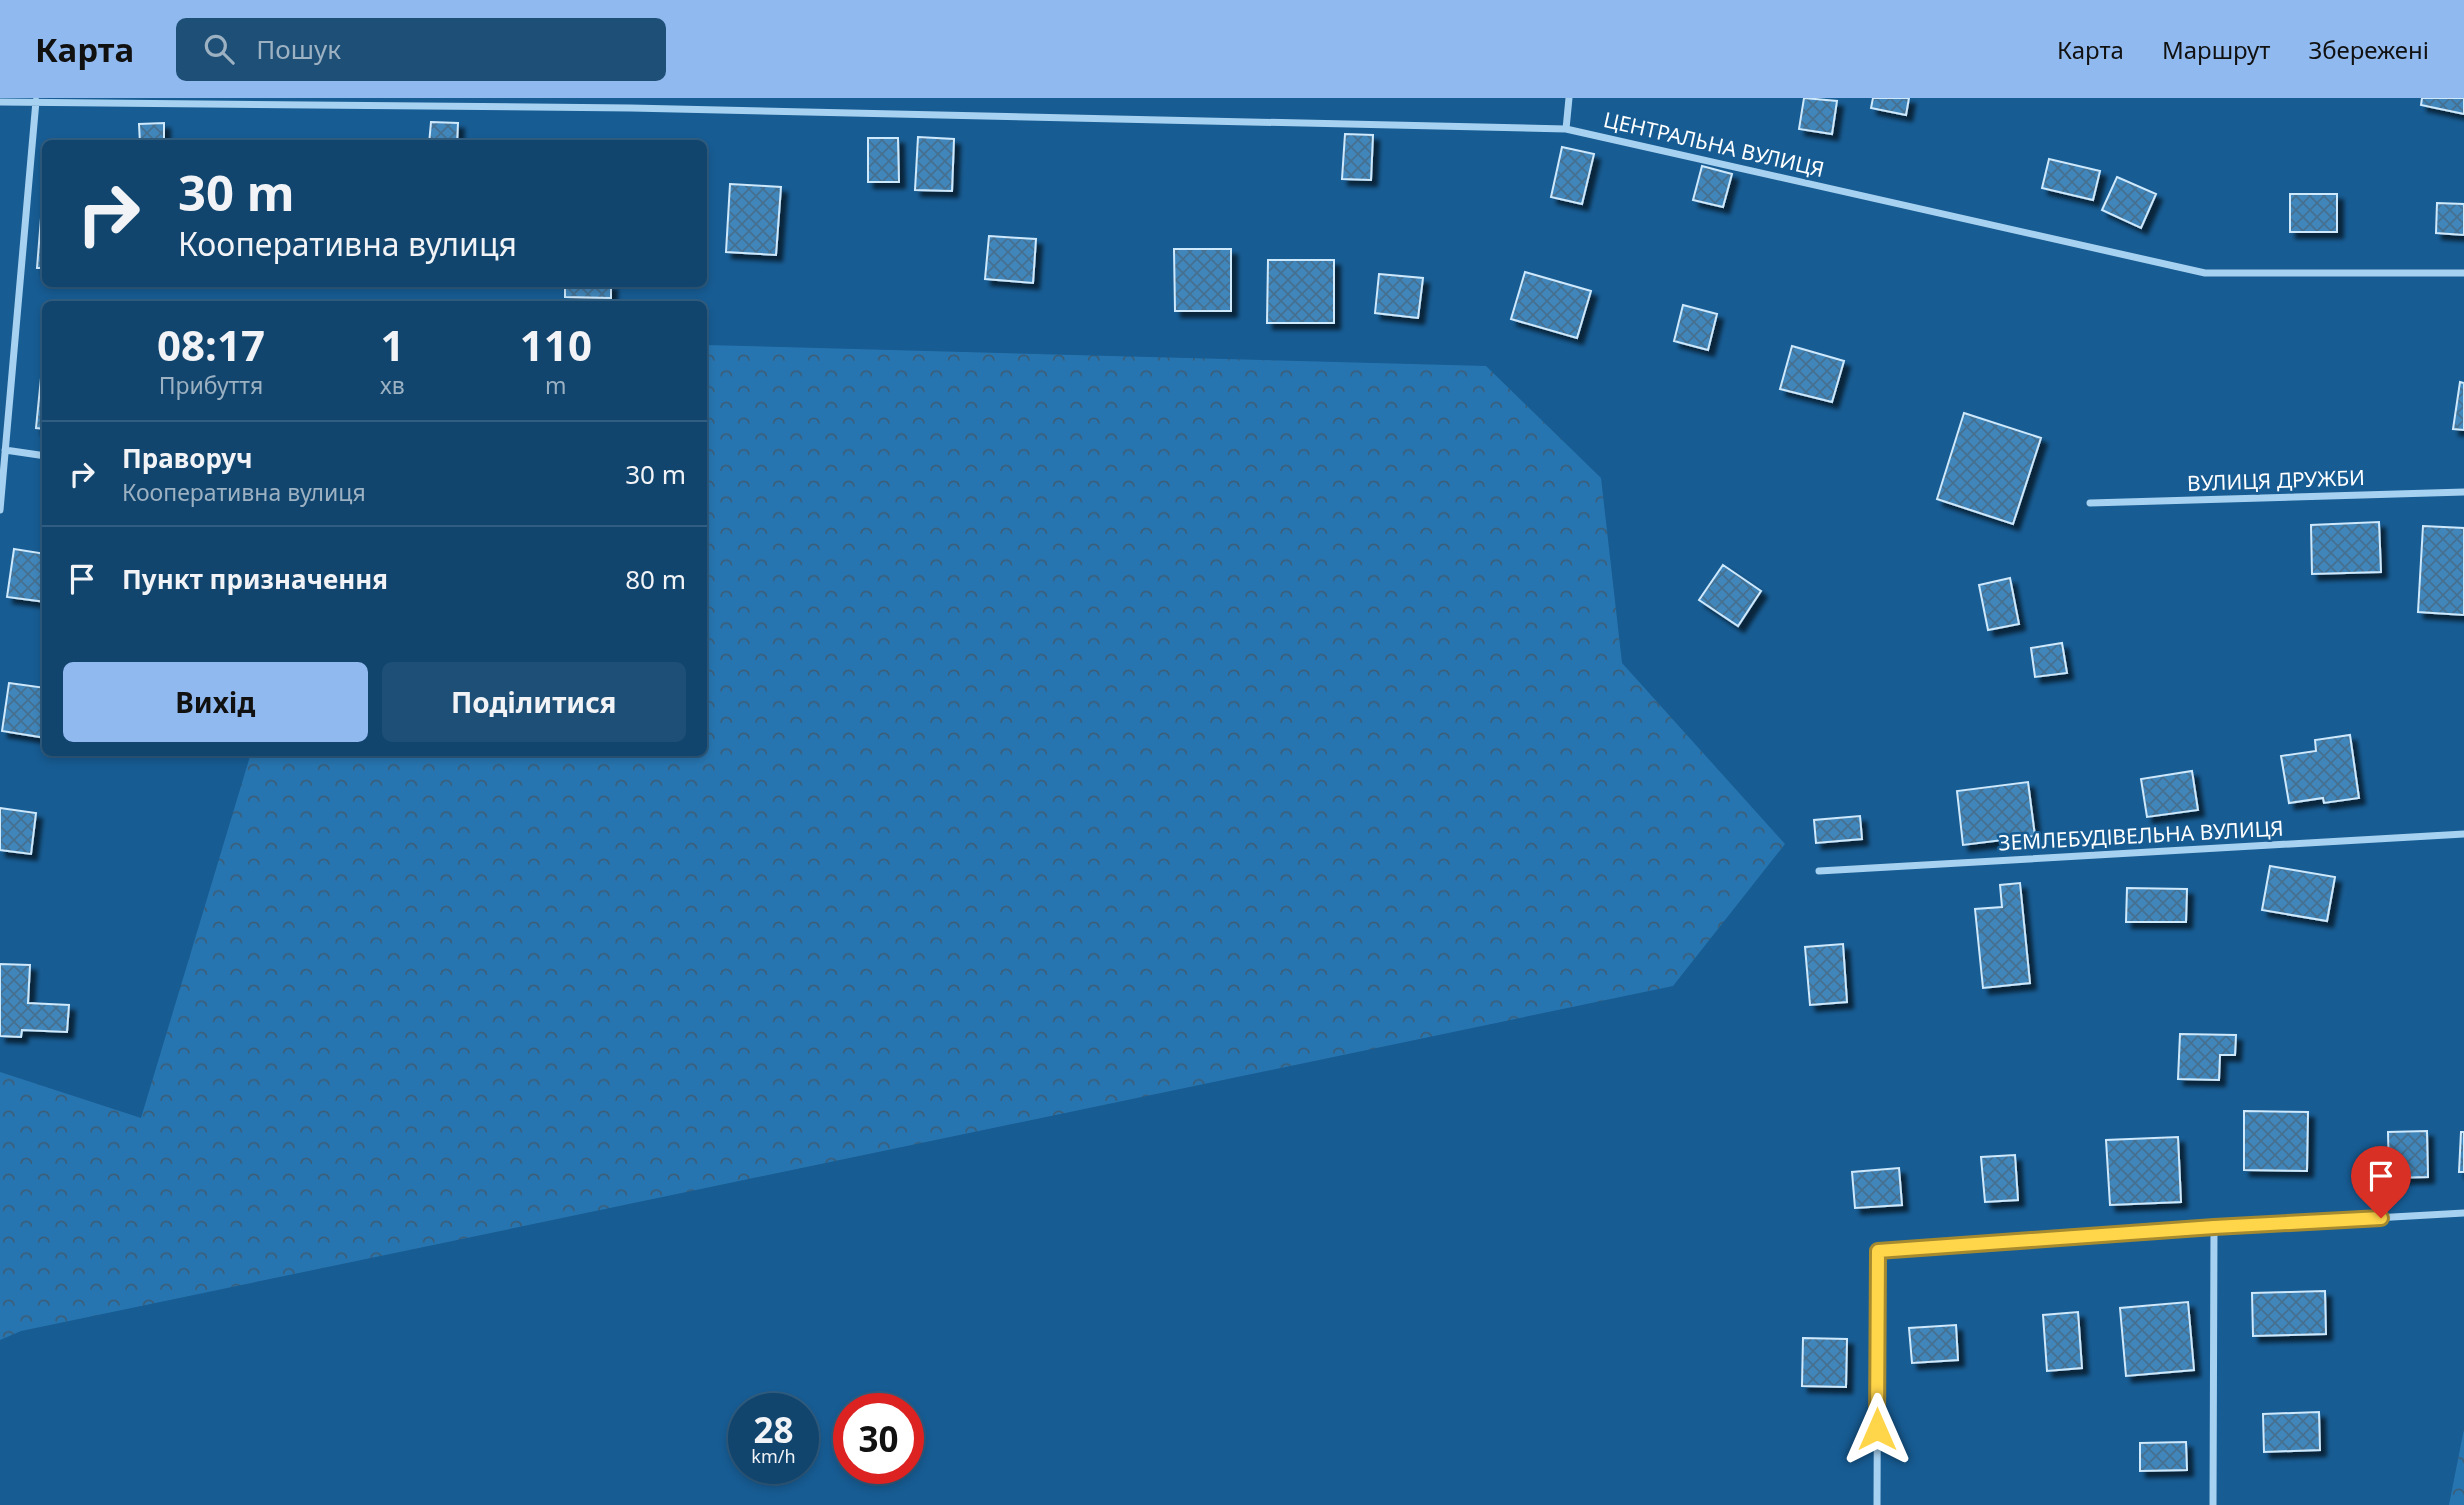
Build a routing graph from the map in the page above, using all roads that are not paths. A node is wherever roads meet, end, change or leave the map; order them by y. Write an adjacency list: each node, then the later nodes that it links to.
1 (631, 98): 5 (street)
2 (1569, 98): 6 (street)
3 (36, 101): 4 (street, ЦЕНТРАЛЬНА ВУЛИЦЯ); 5 (street, ЦЕНТРАЛЬНА ВУЛИЦЯ); 8 (street)
4 (0, 102)
5 (631, 108): 6 (street, ЦЕНТРАЛЬНА ВУЛИЦЯ)
6 (1566, 129): 7 (street, ЦЕНТРАЛЬНА ВУЛИЦЯ)
7 (2464, 273)
8 (5, 450): 9 (street); 12 (street)
9 (42, 455)
10 (2464, 492): 11 (street, ВУЛИЦЯ ДРУЖБИ)
11 (2090, 503)
12 (0, 510)
13 (2464, 834): 14 (street, ЗЕМЛЕБУДІВЕЛЬНА ВУЛИЦЯ)
14 (1819, 871)
15 (2464, 1213): 16 (street)
16 (2214, 1227): 17 (street); 18 (street)
17 (1877, 1505)
18 (2213, 1505)

